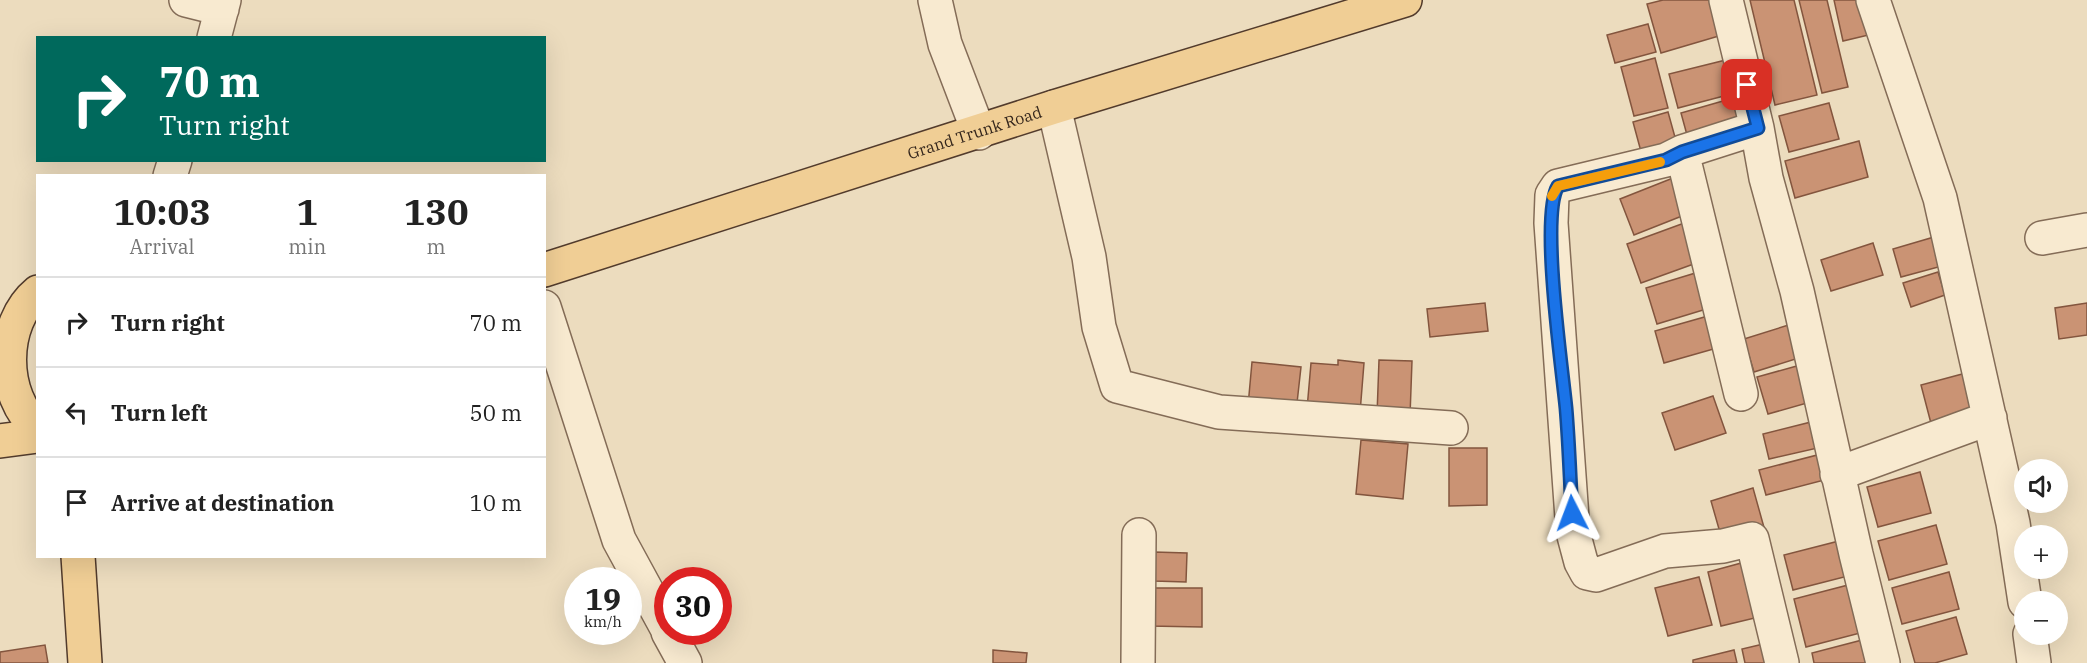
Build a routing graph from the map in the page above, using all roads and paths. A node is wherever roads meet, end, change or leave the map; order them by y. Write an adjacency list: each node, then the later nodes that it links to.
1 (186, 0): 6 (street)
2 (935, 0): 9 (street)
3 (1405, 0): 7 (main road, Grand Trunk Road)
4 (1726, 0): 8 (street)
5 (1873, 0): 17 (street)
6 (220, 15)
7 (1054, 107): 9 (main road, Grand Trunk Road); 19 (street)
8 (1758, 128): 10 (street); 22 (street)
9 (979, 133): 13 (main road, Grand Trunk Road)
10 (1682, 152): 16 (street); 32 (street)
11 (2087, 230): 12 (street)
12 (2042, 238)
13 (546, 269)
14 (18, 310): 18 (main road)
15 (546, 314): 26 (street)
16 (1741, 394)
17 (1990, 418): 22 (street); 25 (street)
18 (36, 427)
19 (1451, 429)
20 (36, 436): 21 (main road)
21 (0, 441)
22 (1837, 474): 33 (street)
23 (1139, 535): 31 (street)
24 (78, 558): 29 (main road)
25 (2023, 591)
26 (654, 605)
27 (675, 645): 30 (street)
28 (2032, 645): 34 (street)
29 (85, 663)
30 (685, 663)
31 (1138, 663)
32 (1782, 663)
33 (1883, 663)
34 (2034, 663)

